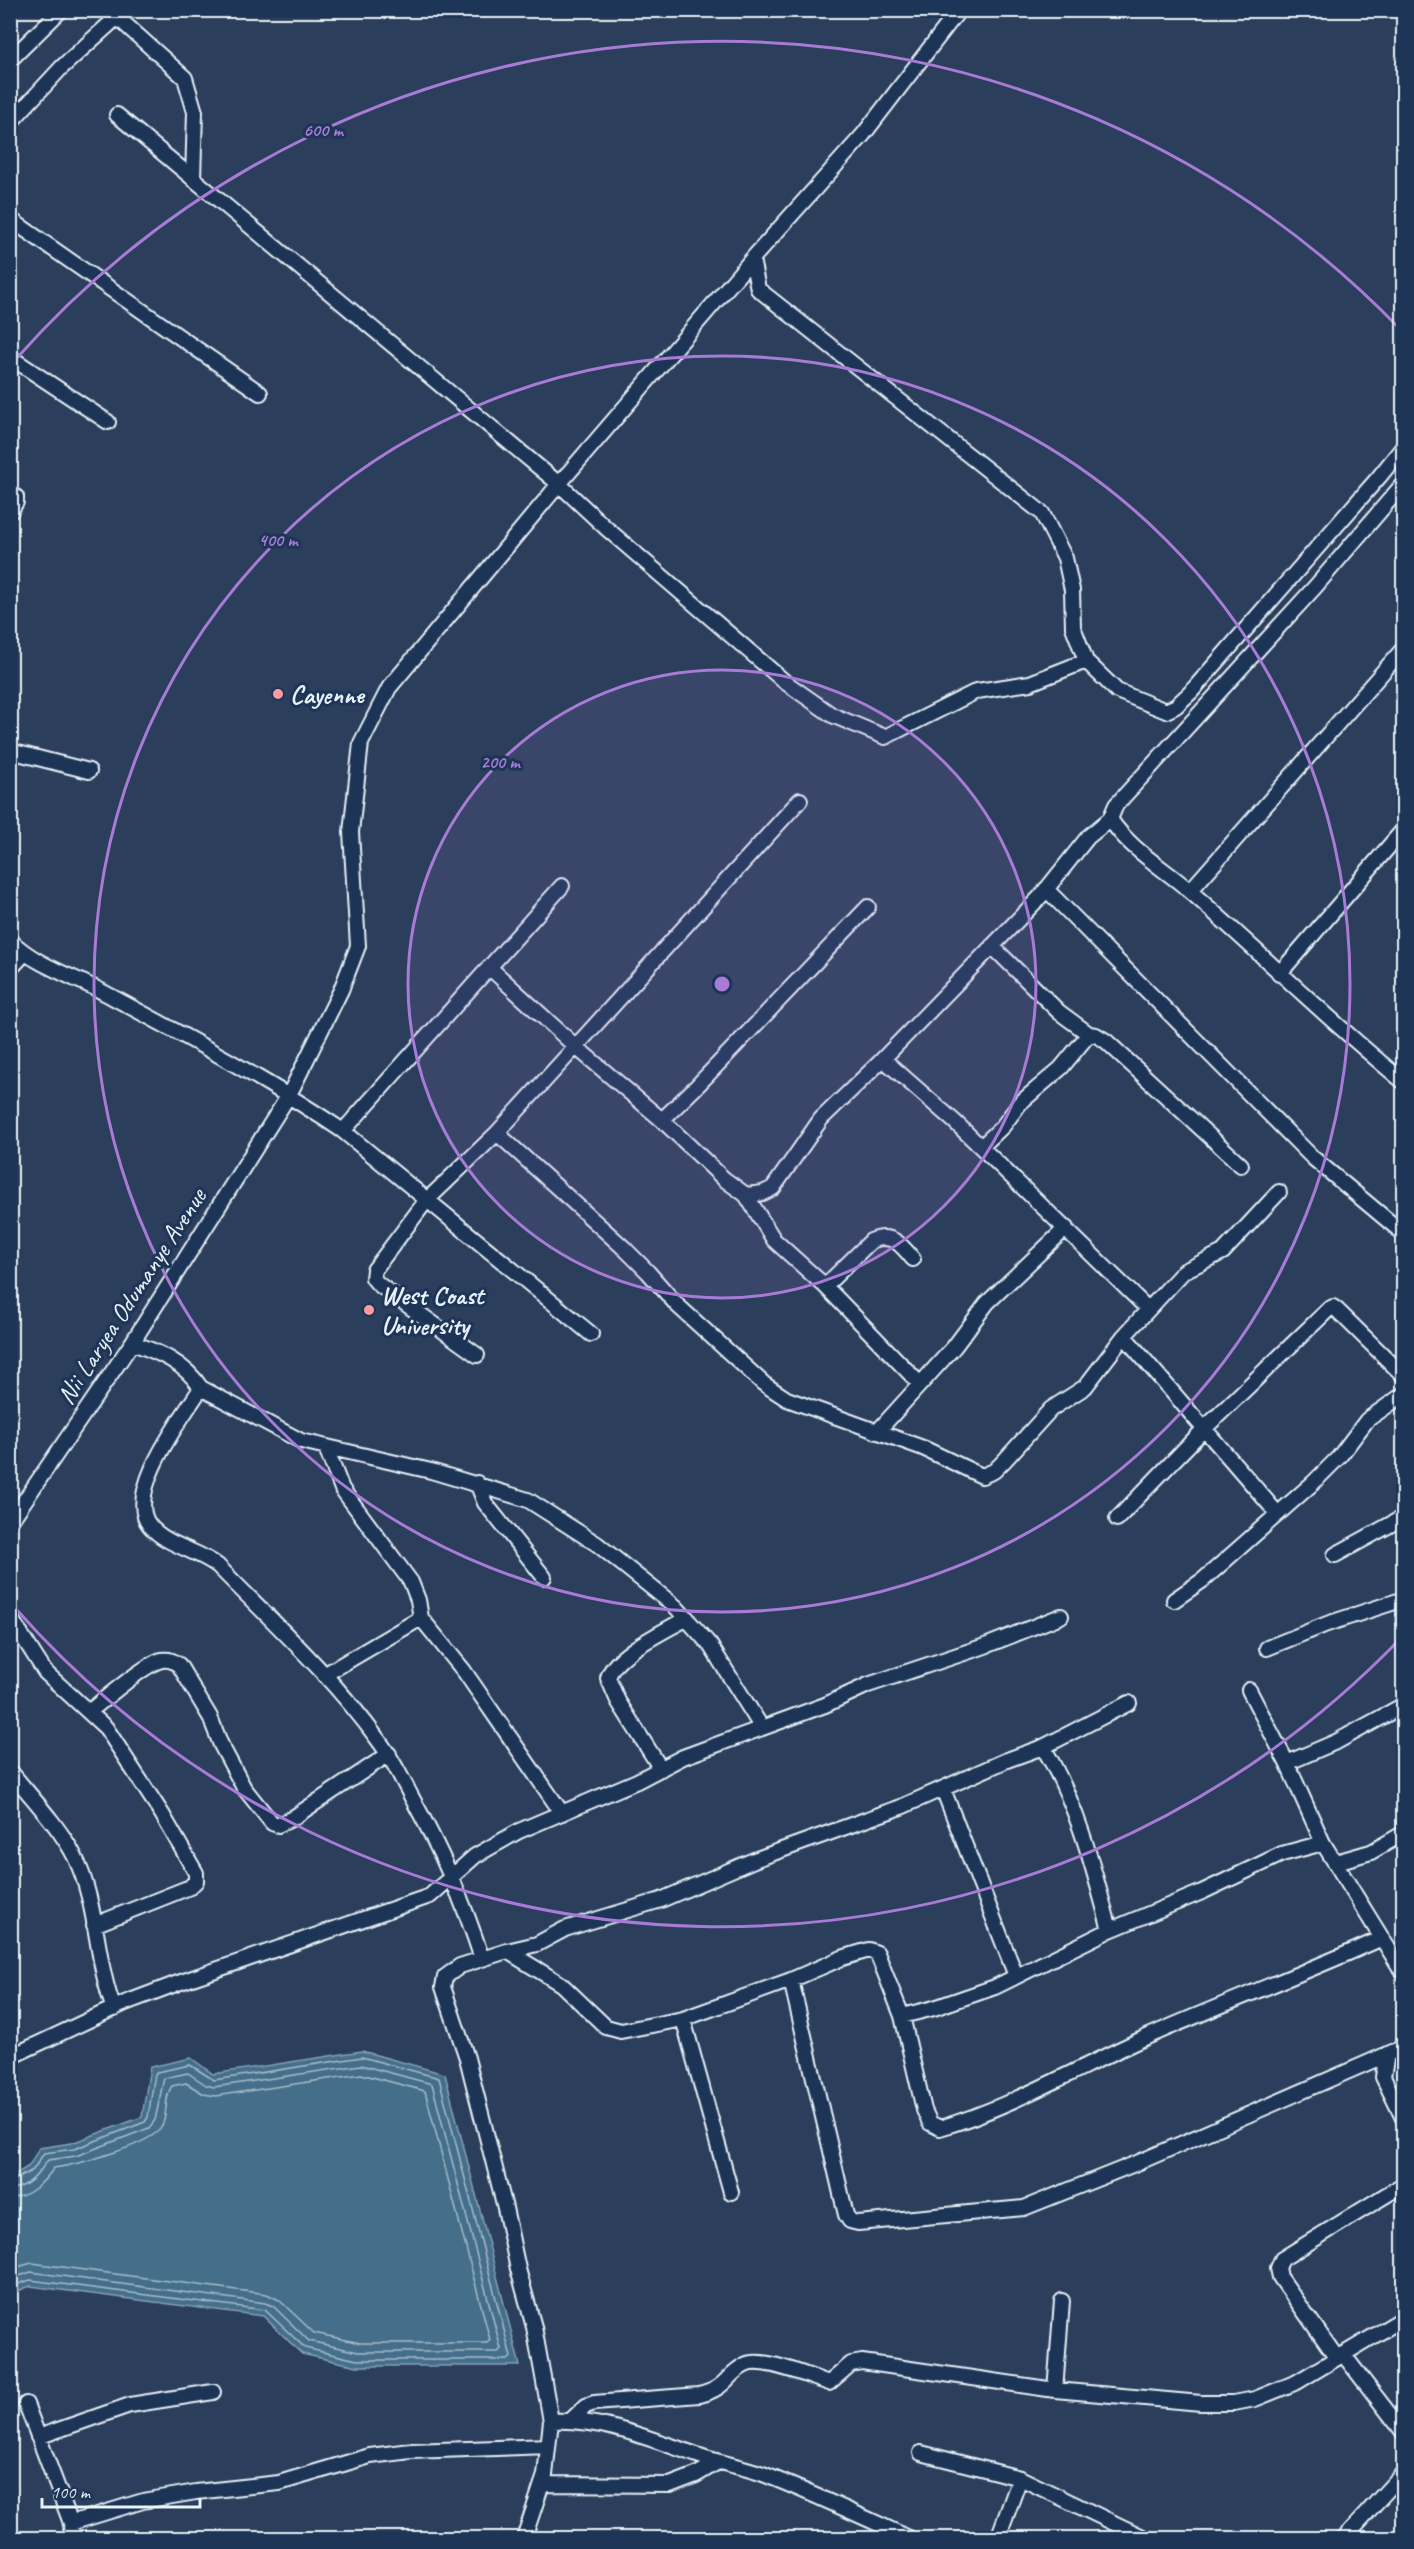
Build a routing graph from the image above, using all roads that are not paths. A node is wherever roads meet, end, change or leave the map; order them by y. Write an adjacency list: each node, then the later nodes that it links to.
1 (61, 10): 4 (street)
2 (959, 10): 9 (street, Nii Laryea Odumanye Avenue)
3 (121, 14): 6 (street); 7 (street)
4 (12, 55)
5 (117, 115): 7 (street)
6 (10, 123)
7 (193, 179): 15 (street)
8 (10, 219): 11 (street)
9 (752, 259): 15 (street, Nii Laryea Odumanye Avenue); 19 (street)
10 (10, 357): 12 (street)
11 (260, 393)
12 (108, 422)
13 (1404, 446): 19 (street)
14 (1404, 483): 23 (street)
15 (559, 484): 19 (street); 39 (street, Nii Laryea Odumanye Avenue)
16 (10, 493): 17 (street)
17 (10, 512)
18 (1404, 648): 27 (street)
19 (1086, 662)
20 (10, 751): 21 (street)
21 (89, 771)
22 (800, 800): 36 (street)
23 (1110, 819): 26 (street); 27 (street)
24 (1404, 829): 34 (street)
25 (562, 886): 32 (street)
26 (1046, 889): 30 (street); 49 (street)
27 (1190, 891): 34 (street)
28 (868, 907): 40 (street)
29 (10, 940): 31 (street)
30 (993, 946): 35 (street); 37 (street)
31 (24, 954): 33 (street); 39 (street)
32 (489, 967): 36 (street); 41 (street)
33 (10, 969)
34 (1279, 974): 38 (street)
35 (1089, 1034): 43 (street); 44 (street)
36 (576, 1047): 40 (street); 42 (street)
37 (883, 1059): 43 (street); 46 (street)
38 (1404, 1082)
39 (289, 1095): 41 (street); 55 (street, Nii Laryea Odumanye Avenue)
40 (662, 1120): 46 (street)
41 (343, 1131): 47 (street)
42 (497, 1133): 47 (street); 62 (street)
43 (981, 1147): 48 (street)
44 (1241, 1165)
45 (1279, 1192): 52 (street)
46 (746, 1195): 51 (street)
47 (426, 1201): 53 (street); 56 (street)
48 (1066, 1228): 52 (street); 58 (street)
49 (1403, 1233)
50 (913, 1259): 51 (street)
51 (825, 1286): 58 (street)
52 (1148, 1309): 54 (street)
53 (591, 1334)
54 (1124, 1336): 61 (street); 62 (street)
55 (132, 1343): 59 (street); 68 (street, Nii Laryea Odumanye Avenue)
56 (477, 1355)
57 (1404, 1376): 61 (street)
58 (920, 1384): 62 (street)
59 (201, 1388): 63 (street); 78 (street)
60 (1404, 1394): 65 (street)
61 (1205, 1428): 65 (street); 67 (street)
62 (877, 1432)
63 (326, 1448): 64 (street); 75 (street)
64 (477, 1484): 70 (street); 76 (street)
65 (1277, 1513): 72 (street)
66 (1404, 1517): 69 (street)
67 (1117, 1519)
68 (10, 1522)
69 (1335, 1555)
70 (544, 1577)
71 (1404, 1599): 77 (street)
72 (1174, 1600)
73 (1061, 1616): 83 (street)
74 (10, 1617): 82 (street)
75 (421, 1618): 78 (street); 90 (street)
76 (687, 1618): 83 (street); 87 (street)
77 (1267, 1648)
78 (324, 1675): 85 (street)
79 (1249, 1689): 86 (street)
80 (1129, 1703): 84 (street)
81 (1404, 1705): 86 (street)
82 (89, 1712): 85 (street); 95 (street)
83 (762, 1728): 87 (street)
84 (1043, 1747): 89 (street); 96 (street)
85 (389, 1754): 94 (street)
86 (1287, 1763): 92 (street)
87 (661, 1768): 90 (street)
88 (10, 1771): 95 (street)
89 (943, 1789): 98 (street); 101 (street)
90 (562, 1813): 94 (street)
91 (1404, 1833): 93 (street)
92 (1323, 1843): 93 (street); 96 (street)
93 (1336, 1862): 97 (street)
94 (452, 1878): 99 (street); 103 (street)
95 (94, 1925): 103 (street)
96 (1110, 1930): 101 (street)
97 (1380, 1939): 100 (street); 104 (street)
98 (507, 1951): 99 (street); 105 (street)
99 (482, 1959): 119 (street)
100 (1402, 1968)
101 (1016, 1976): 104 (street)
102 (791, 1980): 104 (street); 105 (street); 107 (street)
103 (114, 2009): 108 (street)
104 (902, 2016)
105 (683, 2019): 111 (street)
106 (1404, 2047): 107 (street)
107 (1387, 2054): 109 (street)
108 (10, 2056)
109 (1404, 2120)
110 (1404, 2184): 114 (street)
111 (731, 2192)
112 (1062, 2301): 115 (street)
113 (1404, 2318): 114 (street)
114 (1340, 2356): 115 (street); 120 (street)
115 (1054, 2390): 118 (street)
116 (213, 2392): 121 (street)
117 (26, 2404): 121 (street)
118 (571, 2420): 119 (street); 124 (street)
119 (551, 2421): 122 (street)
120 (1404, 2433)
121 (38, 2437): 128 (street)
122 (548, 2446): 127 (street); 128 (street)
123 (921, 2453): 126 (street)
124 (718, 2462): 127 (street); 131 (street)
125 (1404, 2472): 134 (street)
126 (1020, 2478): 132 (street); 133 (street)
127 (542, 2484): 130 (street)
128 (71, 2523): 129 (street)
129 (72, 2538)
130 (524, 2538)
131 (909, 2538)
132 (998, 2538)
133 (1145, 2538)
134 (1344, 2538)

